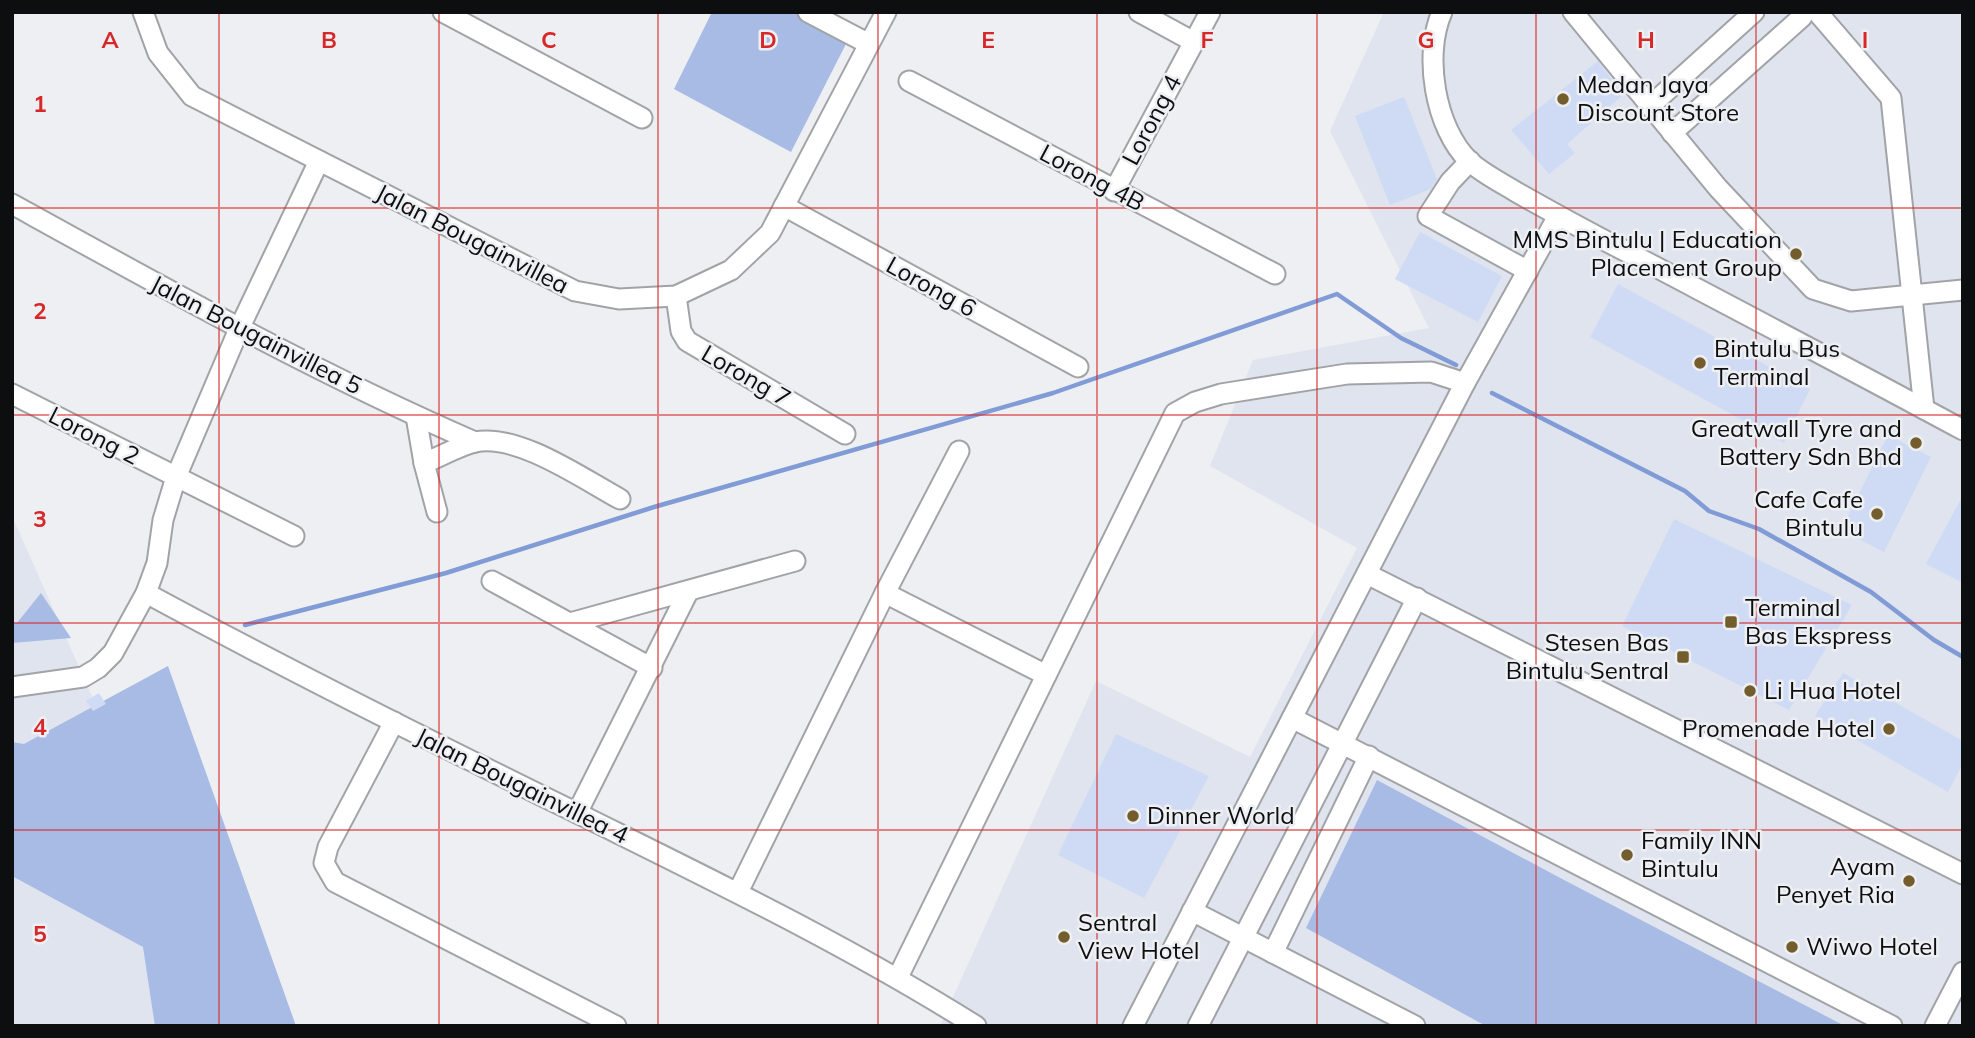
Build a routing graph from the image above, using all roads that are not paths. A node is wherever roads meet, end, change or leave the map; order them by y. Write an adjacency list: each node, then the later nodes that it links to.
1 (143, 12): 17 (street, Jalan Bougainvillea)
2 (443, 12): 15 (street)
3 (808, 12): 12 (street)
4 (886, 12): 12 (street, Jalan Bougainvillea)
5 (1139, 12): 11 (street)
6 (1210, 12): 11 (street, Lorong 4)
7 (1442, 12): 18 (street)
8 (1573, 12): 14 (street)
9 (1754, 12): 14 (street)
10 (1807, 14): 16 (street); 26 (street)
11 (1194, 43): 19 (street, Lorong 4)
12 (869, 44): 21 (street, Jalan Bougainvillea)
13 (909, 81): 19 (street, Lorong 4B)
14 (1650, 106): 16 (street)
15 (642, 118)
16 (1672, 133): 26 (street)
17 (319, 161): 27 (street, Jalan Bougainvillea); 28 (street)
18 (1469, 161): 22 (street); 23 (street)
19 (1114, 191): 24 (street, Lorong 4B)
20 (12, 204): 28 (street, Jalan Bougainvillea 5)
21 (784, 206): 27 (street, Jalan Bougainvillea); 29 (street, Lorong 6)
22 (1558, 216): 23 (street); 32 (street)
23 (1528, 271): 30 (street)
24 (1275, 274)
25 (1963, 290): 26 (street)
26 (1912, 295): 32 (street)
27 (676, 296): 35 (street, Lorong 7)
28 (239, 329): 33 (street, Jalan Bougainvillea 5); 39 (street)
29 (1078, 367)
30 (1465, 383): 44 (street); 52 (street)
31 (12, 394): 39 (street, Lorong 2)
32 (1924, 409): 34 (street)
33 (416, 416): 36 (street, Jalan Bougainvillea 5); 38 (street)
34 (1963, 430)
35 (845, 434)
36 (475, 442): 38 (street); 40 (street)
37 (959, 451): 48 (street)
38 (424, 463): 41 (street)
39 (176, 477): 42 (street, Lorong 2); 47 (street)
40 (620, 499)
41 (437, 512)
42 (294, 536)
43 (795, 561): 46 (street)
44 (1367, 573): 49 (street); 54 (street)
45 (492, 581): 50 (street)
46 (688, 592): 50 (street); 51 (street)
47 (146, 593): 53 (street); 55 (street, Jalan Bougainvillea 4)
48 (885, 593): 52 (street); 60 (street)
49 (1417, 598): 56 (street); 59 (street)
50 (570, 623): 51 (street)
51 (652, 668): 58 (street)
52 (1046, 675): 65 (street)
53 (12, 687)
54 (1292, 718): 56 (street); 61 (street)
55 (394, 722): 58 (street, Jalan Bougainvillea 4); 66 (street)
56 (1343, 743): 57 (street); 62 (street)
57 (1369, 756): 63 (street); 71 (street)
58 (577, 813): 60 (street, Jalan Bougainvillea 4)
59 (1963, 874)
60 (738, 892): 65 (street, Jalan Bougainvillea 4)
61 (1192, 911): 62 (street); 68 (street)
62 (1243, 937): 63 (street); 69 (street)
63 (1273, 953): 70 (street)
64 (1963, 972): 72 (street)
65 (898, 977): 67 (street, Jalan Bougainvillea 4)
66 (616, 1026)
67 (976, 1026)
68 (1133, 1026)
69 (1198, 1026)
70 (1415, 1026)
71 (1892, 1026)
72 (1935, 1026)

